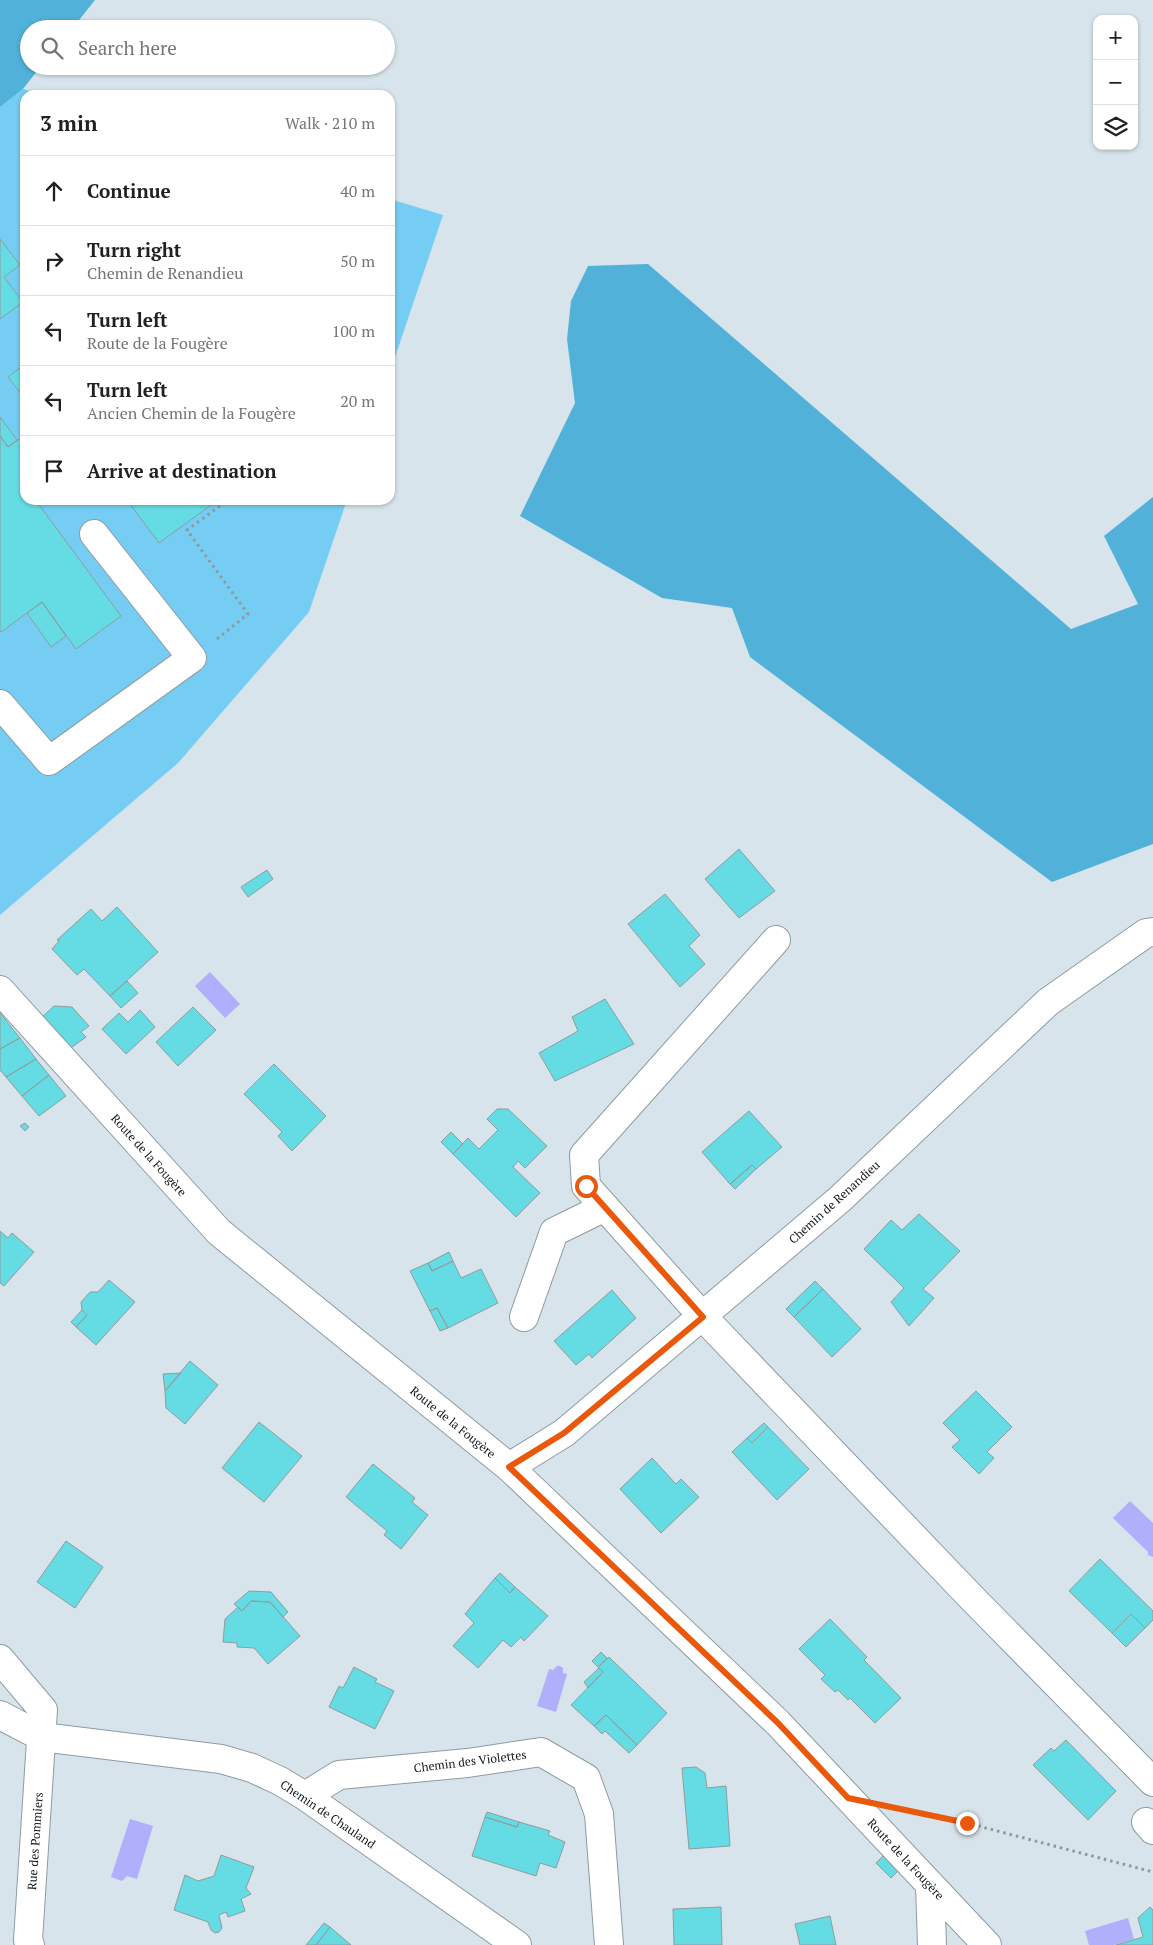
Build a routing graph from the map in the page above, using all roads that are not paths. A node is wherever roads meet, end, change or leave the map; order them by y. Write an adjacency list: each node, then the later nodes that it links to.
1 (94, 534): 2 (street)
2 (0, 704)
3 (1153, 932): 8 (street, Chemin de Renandieu)
4 (776, 940): 6 (street)
5 (0, 990): 9 (street, Route de la Fougère)
6 (605, 1207): 7 (street); 8 (street)
7 (524, 1317)
8 (703, 1317): 9 (street, Chemin de Renandieu); 13 (street)
9 (509, 1467): 15 (street, Route de la Fougère)
10 (0, 1659): 12 (street, Rue des Pommiers)
11 (0, 1715): 12 (street, Chemin de Chauland)
12 (42, 1737): 14 (street, Chemin de Chauland); 16 (street, Rue des Pommiers)
13 (1153, 1782)
14 (305, 1796): 17 (street, Chemin de Chauland); 18 (street, Chemin des Violettes)
15 (930, 1885): 19 (street); 20 (street, Route de la Fougère)
16 (30, 1945)
17 (517, 1945)
18 (609, 1945)
19 (932, 1945)
20 (987, 1945)

